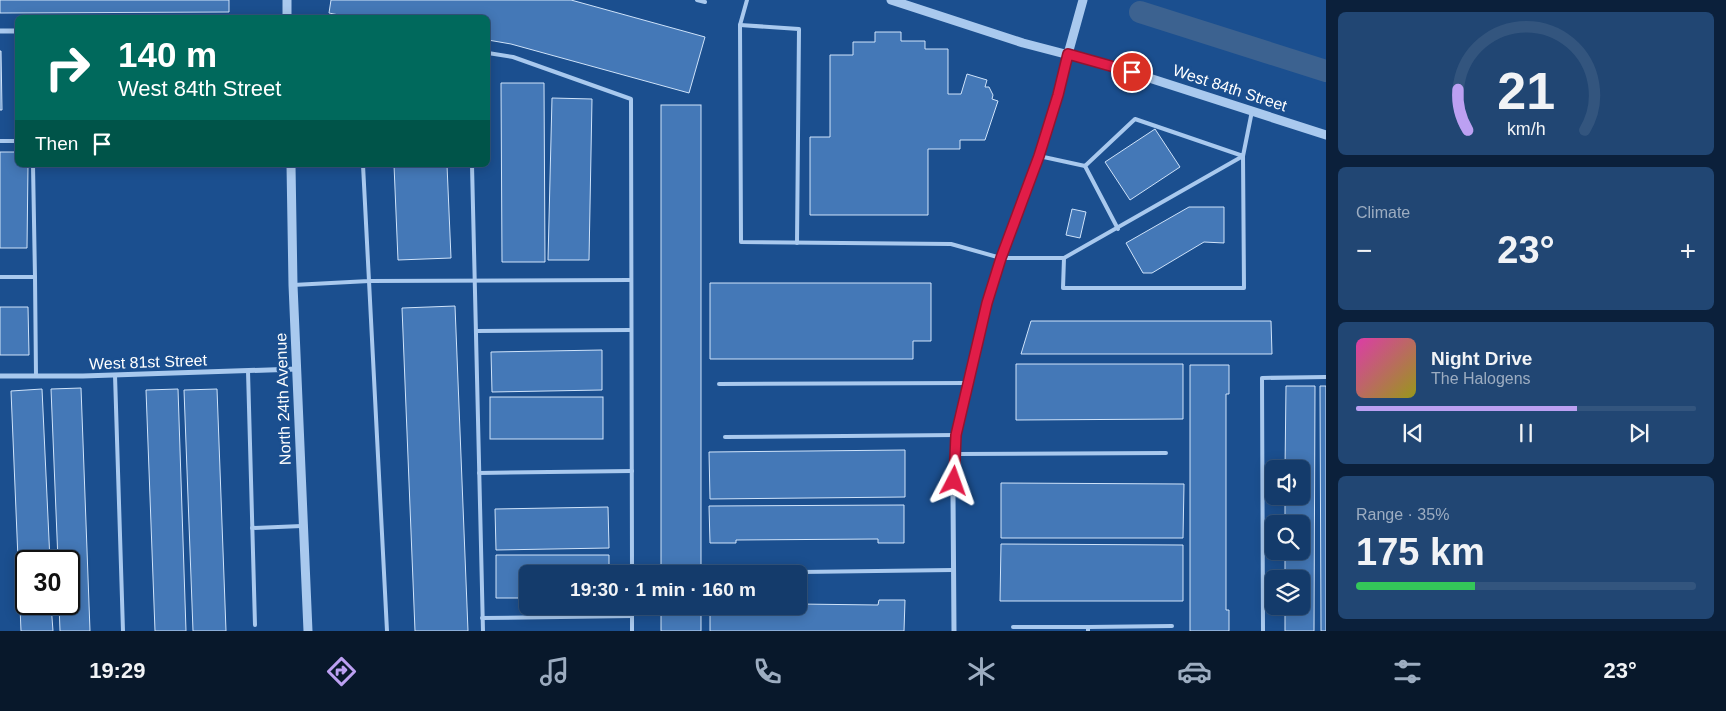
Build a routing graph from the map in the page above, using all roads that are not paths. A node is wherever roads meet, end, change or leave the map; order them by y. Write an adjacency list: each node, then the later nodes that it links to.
1 (287, 0): 7 (street)
2 (697, 0): 6 (lane)
3 (747, 0): 8 (lane)
4 (891, 0): 12 (street, West 84th Street)
5 (1083, 0): 12 (street)
6 (704, 2)
7 (287, 15)
8 (740, 25): 25 (lane); 25 (lane)
9 (0, 31): 10 (street)
10 (15, 31)
11 (490, 53): 30 (lane)
12 (1068, 54): 13 (street, West 84th Street); 17 (street)
13 (1253, 110): 14 (street, West 84th Street); 18 (lane)
14 (1326, 135)
15 (0, 140): 16 (lane)
16 (15, 141)
17 (1039, 156): 19 (lane); 26 (street)
18 (1243, 156): 19 (lane); 24 (lane); 27 (lane)
19 (1084, 166): 24 (lane)
20 (33, 167): 29 (lane)
21 (291, 167): 33 (street, North 24th Avenue)
22 (363, 167): 31 (lane)
23 (472, 167): 32 (lane)
24 (1118, 229): 27 (lane)
25 (797, 243): 26 (lane)
26 (1001, 258): 27 (lane); 43 (street)
27 (1064, 258)
28 (0, 277): 29 (lane)
29 (35, 277): 40 (lane)
30 (631, 280): 32 (lane); 34 (lane)
31 (369, 281): 32 (lane); 33 (lane); 63 (lane)
32 (474, 281): 35 (lane)
33 (293, 285): 36 (street, North 24th Avenue)
34 (631, 330): 35 (lane); 48 (lane)
35 (476, 331): 49 (lane)
36 (297, 369): 37 (street, West 81st Street); 50 (street, North 24th Avenue)
37 (248, 371): 38 (street, West 81st Street); 51 (lane)
38 (116, 375): 40 (street, West 81st Street); 61 (lane)
39 (0, 376): 40 (street, West 81st Street)
40 (36, 376)
41 (1326, 377): 67 (lane)
42 (719, 384): 43 (lane)
43 (968, 384): 44 (street)
44 (956, 435): 45 (lane); 47 (street)
45 (725, 437)
46 (1166, 453): 47 (lane)
47 (956, 454): 53 (street)
48 (632, 471): 49 (lane); 52 (lane)
49 (479, 473): 56 (lane)
50 (303, 526): 51 (lane); 62 (street, North 24th Avenue)
51 (252, 528): 57 (lane)
52 (632, 565)
53 (953, 570): 54 (lane); 66 (street)
54 (807, 572)
55 (632, 616): 56 (lane); 65 (lane)
56 (482, 618): 64 (lane)
57 (255, 625)
58 (1172, 626): 60 (lane)
59 (1013, 627): 60 (lane)
60 (1088, 629)
61 (124, 631)
62 (308, 631)
63 (387, 631)
64 (483, 631)
65 (632, 631)
66 (954, 631)
67 (1263, 631)

